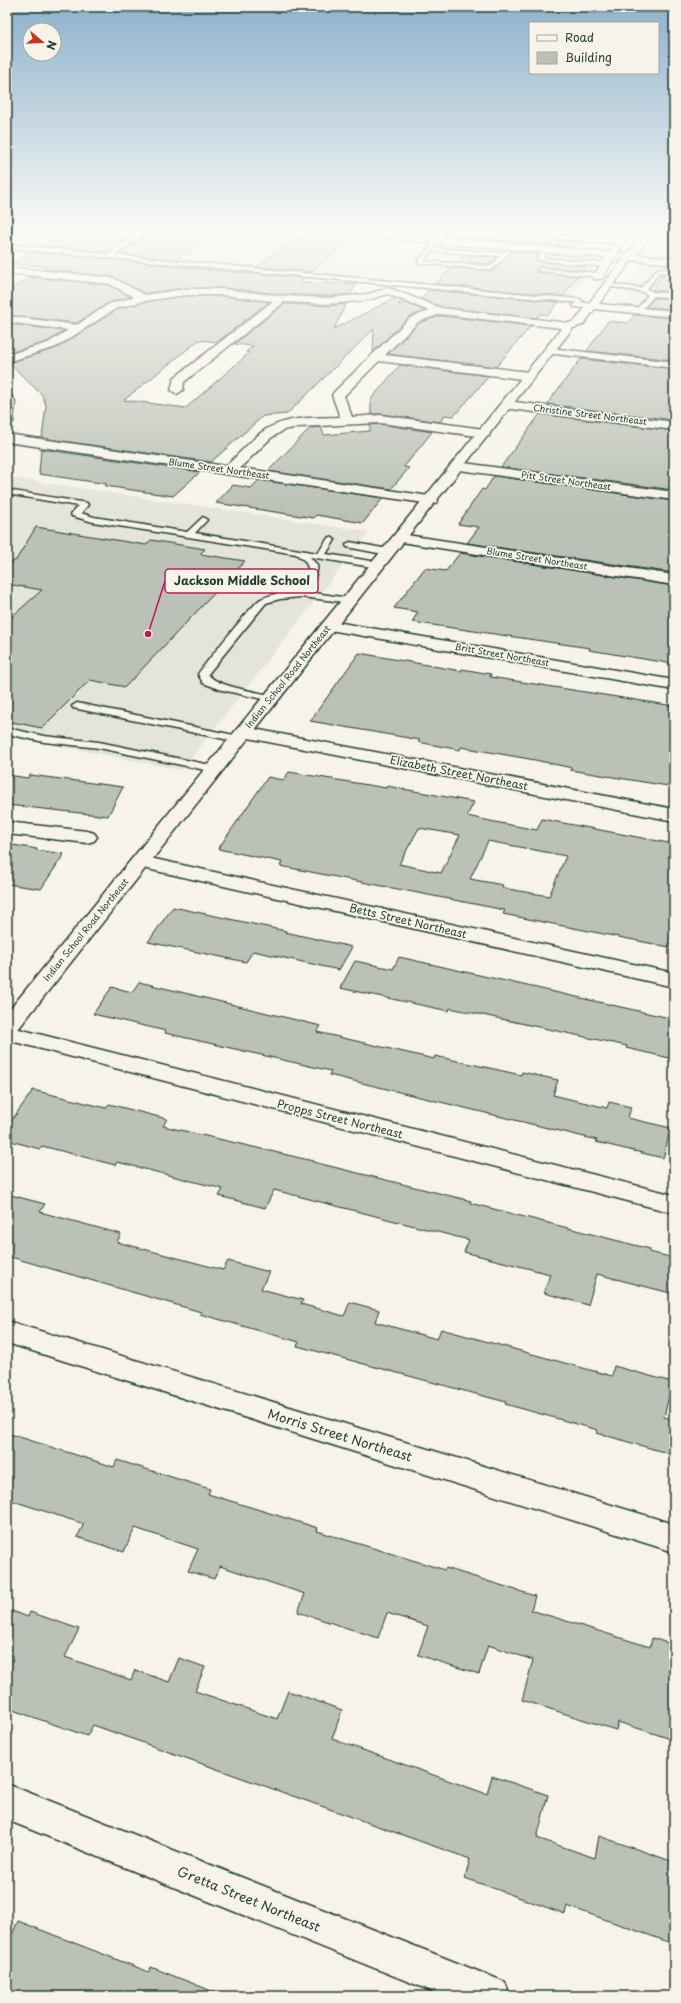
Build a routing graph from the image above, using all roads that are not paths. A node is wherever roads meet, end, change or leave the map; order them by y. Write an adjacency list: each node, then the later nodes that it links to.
1 (58, 325): 7 (street)
2 (82, 325): 7 (street)
3 (248, 325): 13 (street)
4 (408, 325): 9 (street)
5 (564, 325): 6 (street)
6 (569, 326): 8 (street, Indian School Road Northeast)
7 (78, 328): 10 (street)
8 (550, 351): 11 (street); 12 (street, Indian School Road Northeast)
9 (376, 357): 12 (street); 16 (street)
10 (7, 359)
11 (674, 365)
12 (529, 376): 15 (street, Indian School Road Northeast)
13 (177, 390)
14 (7, 399): 17 (street)
15 (507, 405): 18 (street, Christine Street Northeast); 19 (street, Indian School Road Northeast)
16 (347, 421): 19 (street); 22 (street)
17 (7, 422)
18 (674, 426)
19 (484, 433): 21 (street, Indian School Road Northeast)
20 (7, 438): 22 (street, Blume Street Northeast)
21 (457, 466): 24 (street, Pitt Street Northeast); 25 (street, Indian School Road Northeast)
22 (229, 471): 25 (street, Blume Street Northeast)
23 (7, 492): 27 (lane)
24 (674, 496)
25 (431, 500): 28 (street, Indian School Road Northeast)
26 (203, 520): 27 (lane)
27 (188, 535): 31 (lane)
28 (400, 538): 33 (street, Indian School Road Northeast); 34 (street, Blume Street Northeast)
29 (331, 540): 32 (lane)
30 (350, 544): 33 (lane)
31 (295, 552): 32 (lane); 35 (lane)
32 (320, 556): 33 (lane)
33 (383, 559): 36 (street, Indian School Road Northeast)
34 (674, 580)
35 (279, 596): 36 (lane); 39 (lane)
36 (349, 601): 37 (street, Indian School Road Northeast)
37 (330, 626): 38 (street, Britt Street Northeast); 39 (street, Indian School Road Northeast)
38 (674, 685)
39 (271, 698): 42 (street, Indian School Road Northeast)
40 (78, 706): 42 (lane)
41 (7, 731): 43 (lane)
42 (241, 736): 43 (street, Indian School Road Northeast); 44 (street, Elizabeth Street Northeast)
43 (215, 769): 47 (street, Indian School Road Northeast)
44 (674, 815)
45 (7, 828): 46 (street)
46 (88, 836)
47 (141, 862): 48 (street, Betts Street Northeast); 49 (street, Indian School Road Northeast)
48 (674, 980)
49 (7, 1028)
50 (7, 1033): 51 (street, Propps Street Northeast)
51 (674, 1204)
52 (7, 1332): 53 (street, Morris Street Northeast)
53 (674, 1538)
54 (7, 1802): 55 (street, Gretta Street Northeast)
55 (491, 1996)

